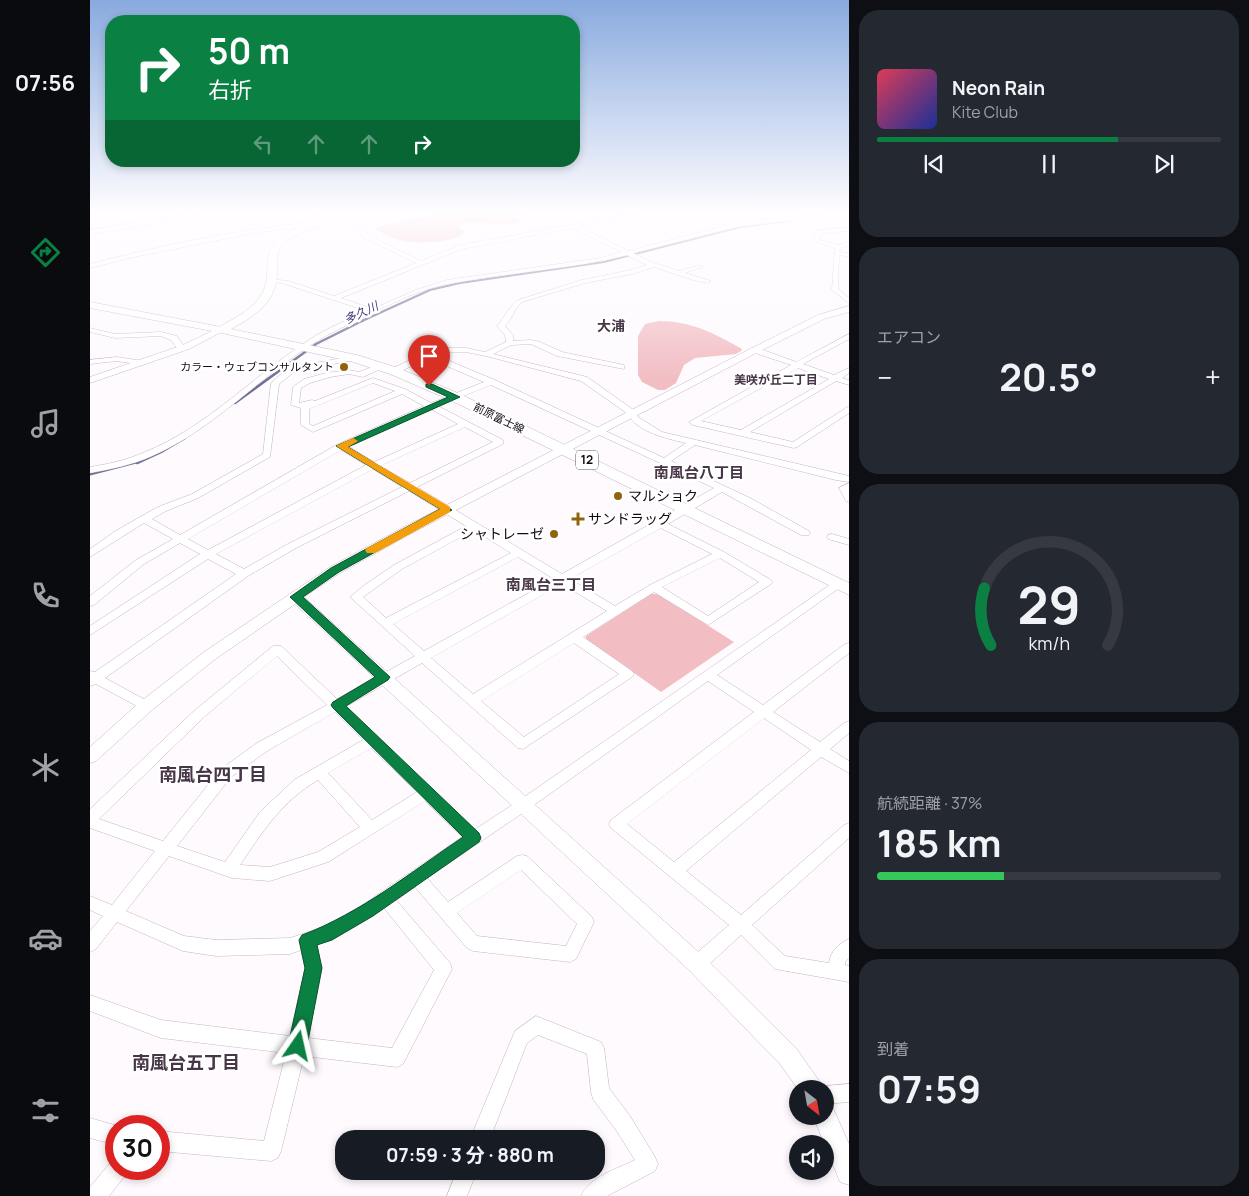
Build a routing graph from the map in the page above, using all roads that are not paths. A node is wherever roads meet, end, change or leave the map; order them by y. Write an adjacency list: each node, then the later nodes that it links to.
1 (272, 268): 9 (main road)
2 (405, 268): 13 (street)
3 (554, 268): 17 (street)
4 (645, 268): 21 (street)
5 (663, 268): 8 (street)
6 (695, 268): 8 (street)
7 (837, 268): 12 (street)
8 (679, 273): 10 (street)
9 (272, 280): 13 (street); 19 (main road)
10 (708, 280)
11 (849, 290): 12 (street)
12 (836, 292): 14 (street)
13 (335, 298): 17 (street)
14 (849, 300)
15 (90, 305): 19 (street)
16 (849, 309): 24 (street)
17 (373, 311): 22 (street)
18 (90, 330): 23 (street)
19 (221, 330): 22 (main road, 前原富士線 / 12); 23 (street)
20 (849, 336): 30 (street)
21 (510, 343): 25 (street); 32 (street)
22 (303, 347): 27 (main road, 前原富士線 / 12); 35 (street)
23 (182, 349): 29 (street)
24 (754, 350): 30 (street); 45 (street)
25 (486, 354): 26 (street); 45 (street)
26 (428, 355): 34 (street); 39 (street)
27 (353, 358): 31 (main road, 前原富士線 / 12); 35 (street)
28 (90, 362): 29 (street)
29 (143, 363): 38 (street)
30 (797, 365): 37 (street); 48 (street)
31 (380, 366): 34 (main road, 前原富士線 / 12); 36 (street)
32 (621, 367)
33 (849, 370): 37 (street)
34 (394, 371): 42 (main road, 前原富士線 / 12)
35 (279, 372): 54 (street); 62 (street)
36 (360, 375): 36 (street)
37 (835, 378): 40 (street); 48 (street)
38 (90, 380)
39 (492, 382): 42 (street); 47 (street)
40 (849, 383)
41 (402, 391): 41 (street); 43 (street)
42 (455, 397): 43 (street); 51 (main road, 前原富士線 / 12)
43 (431, 406): 46 (street); 50 (street)
44 (849, 409): 48 (street)
45 (632, 413): 47 (street); 49 (street)
46 (465, 424): 53 (street); 56 (street)
47 (598, 430): 51 (street); 52 (street)
48 (742, 433)
49 (693, 443): 52 (street); 55 (street)
50 (341, 446): 53 (street); 66 (street)
51 (563, 449): 60 (main road, 前原富士線 / 12); 61 (street)
52 (664, 461): 58 (street)
53 (374, 465): 56 (street); 71 (street)
54 (90, 470)
55 (849, 478)
56 (409, 486): 61 (street); 73 (street)
57 (849, 486): 59 (street)
58 (721, 488): 60 (street); 65 (street)
59 (849, 499)
60 (685, 509): 63 (street); 76 (main road, 前原富士線 / 12)
61 (447, 510): 64 (street); 77 (street)
62 (144, 519): 66 (street); 70 (street)
63 (661, 524): 72 (street); 74 (street)
64 (474, 526): 69 (street); 80 (street)
65 (805, 533)
66 (180, 538): 71 (street); 78 (street)
67 (832, 538): 68 (street)
68 (849, 542)
69 (519, 553): 74 (street); 80 (street)
70 (90, 554)
71 (208, 554): 73 (street); 81 (street)
72 (720, 554): 75 (street); 75 (street)
73 (244, 574): 87 (street)
74 (563, 579): 79 (street); 84 (street)
75 (654, 587): 79 (street)
76 (843, 587): 85 (street)
77 (296, 597): 86 (street); 90 (street)
78 (90, 602)
79 (615, 611): 82 (street)
80 (385, 623): 84 (street)
81 (90, 631)
82 (574, 637): 88 (street); 88 (street)
83 (849, 647): 91 (street)
84 (423, 657): 86 (street); 88 (street)
85 (708, 675): 91 (street); 99 (street)
86 (384, 677): 89 (street); 99 (street)
87 (92, 678): 90 (street)
88 (472, 701)
89 (337, 705): 93 (street); 100 (street); 104 (street)
90 (146, 706): 95 (street)
91 (765, 712): 94 (street); 106 (street)
92 (849, 726): 94 (street)
93 (374, 740): 97 (street); 98 (street)
94 (821, 749): 96 (street); 106 (street)
95 (90, 757)
96 (849, 768)
97 (319, 772): 101 (street); 105 (street)
98 (427, 793): 101 (street); 103 (street)
99 (522, 806): 103 (street); 116 (street)
100 (90, 820): 104 (street)
101 (370, 828): 105 (street)
102 (849, 829): 112 (street)
103 (473, 838): 107 (street)
104 (165, 849): 105 (street); 110 (street)
105 (228, 870)
106 (675, 871): 112 (street)
107 (416, 877): 108 (street); 111 (street)
108 (386, 899): 113 (street); 119 (street)
109 (90, 903): 110 (street)
110 (115, 912): 113 (street); 114 (street)
111 (446, 912): 111 (street)
112 (742, 926): 116 (street); 117 (street)
113 (308, 940): 119 (street)
114 (90, 944)
115 (849, 947): 117 (street)
116 (697, 964): 120 (street)
117 (843, 973)
118 (90, 1003): 119 (street)
119 (298, 1046): 127 (street)
120 (805, 1080)
121 (849, 1093): 122 (street)
122 (834, 1094)
123 (829, 1125): 128 (street)
124 (90, 1128): 126 (street)
125 (484, 1130): 133 (street)
126 (105, 1133)
127 (170, 1142)
128 (849, 1173)
129 (109, 1180): 131 (street)
130 (463, 1180): 132 (street)
131 (96, 1196)
132 (457, 1196)
133 (591, 1196)

